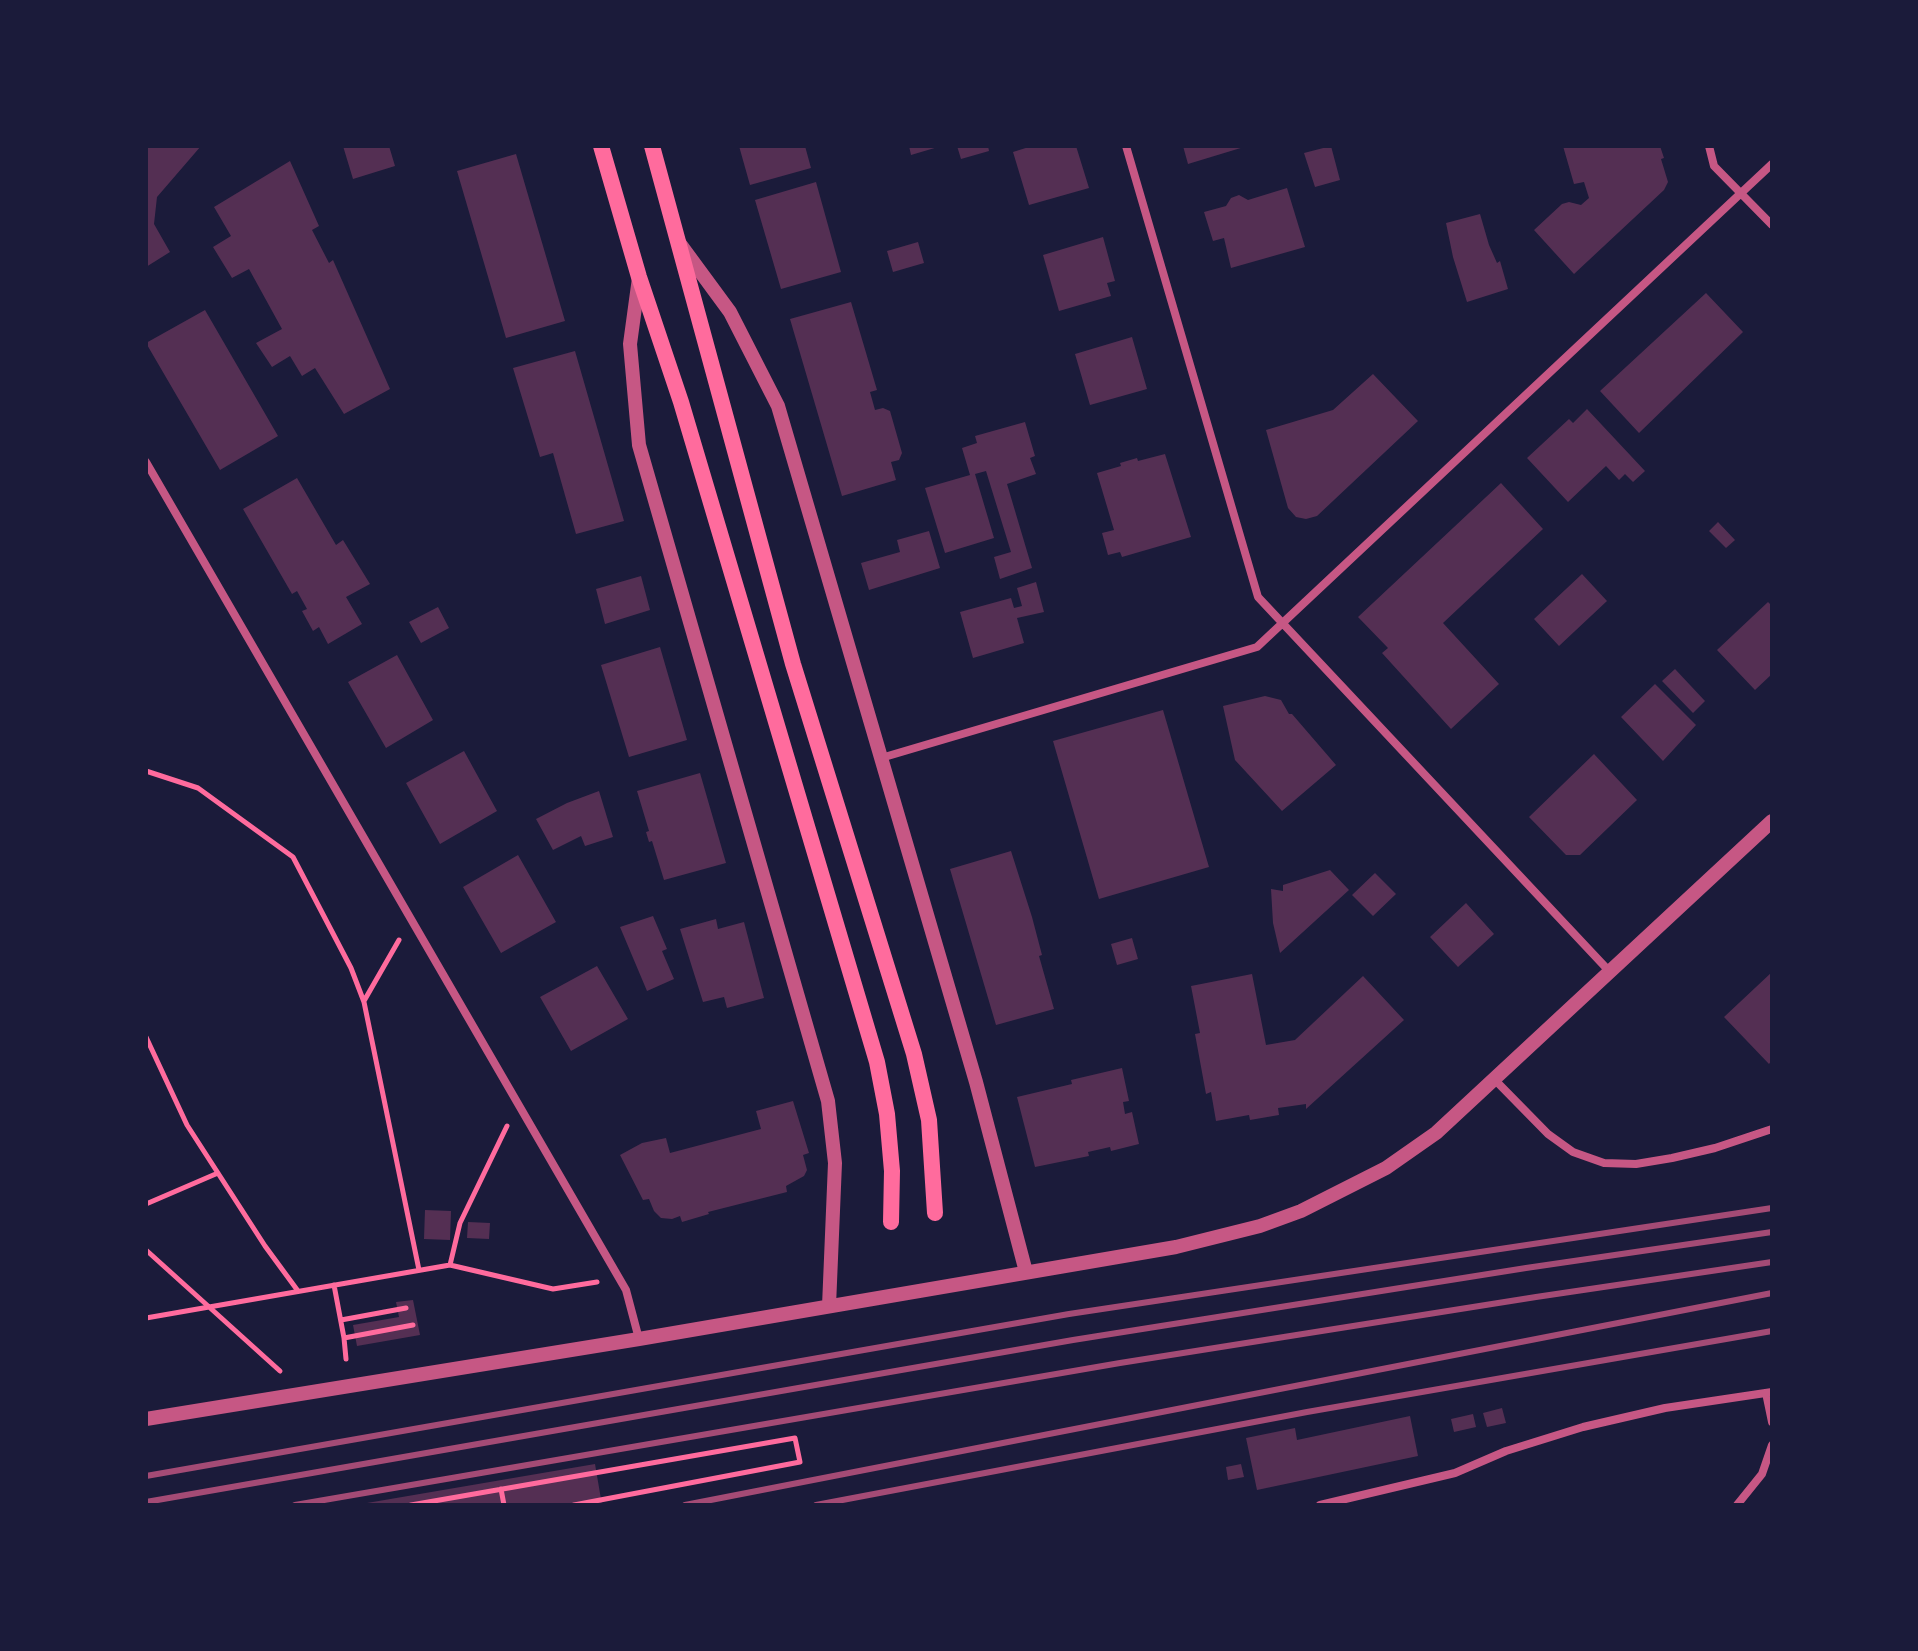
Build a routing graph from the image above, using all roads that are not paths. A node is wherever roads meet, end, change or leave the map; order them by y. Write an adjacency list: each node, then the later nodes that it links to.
1 (601, 146): 9 (main road)
2 (652, 146): 8 (main road)
3 (1126, 146): 11 (street)
4 (1709, 146): 6 (street)
5 (1772, 164): 6 (street)
6 (1741, 194): 7 (street); 11 (street)
7 (1772, 225)
8 (680, 244): 12 (street); 17 (main road)
9 (639, 277): 18 (main road); 20 (street)
10 (146, 462): 21 (street)
11 (1284, 623): 12 (street); 14 (street)
12 (881, 758): 19 (street)
13 (1772, 821): 14 (street)
14 (1610, 972): 15 (street)
15 (1495, 1080): 16 (street); 19 (street)
16 (1772, 1129)
17 (935, 1213)
18 (891, 1222)
19 (1026, 1272): 20 (street)
20 (829, 1306): 21 (street)
21 (639, 1339): 23 (street)
22 (1769, 1392): 24 (street); 26 (street)
23 (146, 1419)
24 (1772, 1422)
25 (1772, 1445): 27 (street)
26 (1320, 1505)
27 (1737, 1505)

